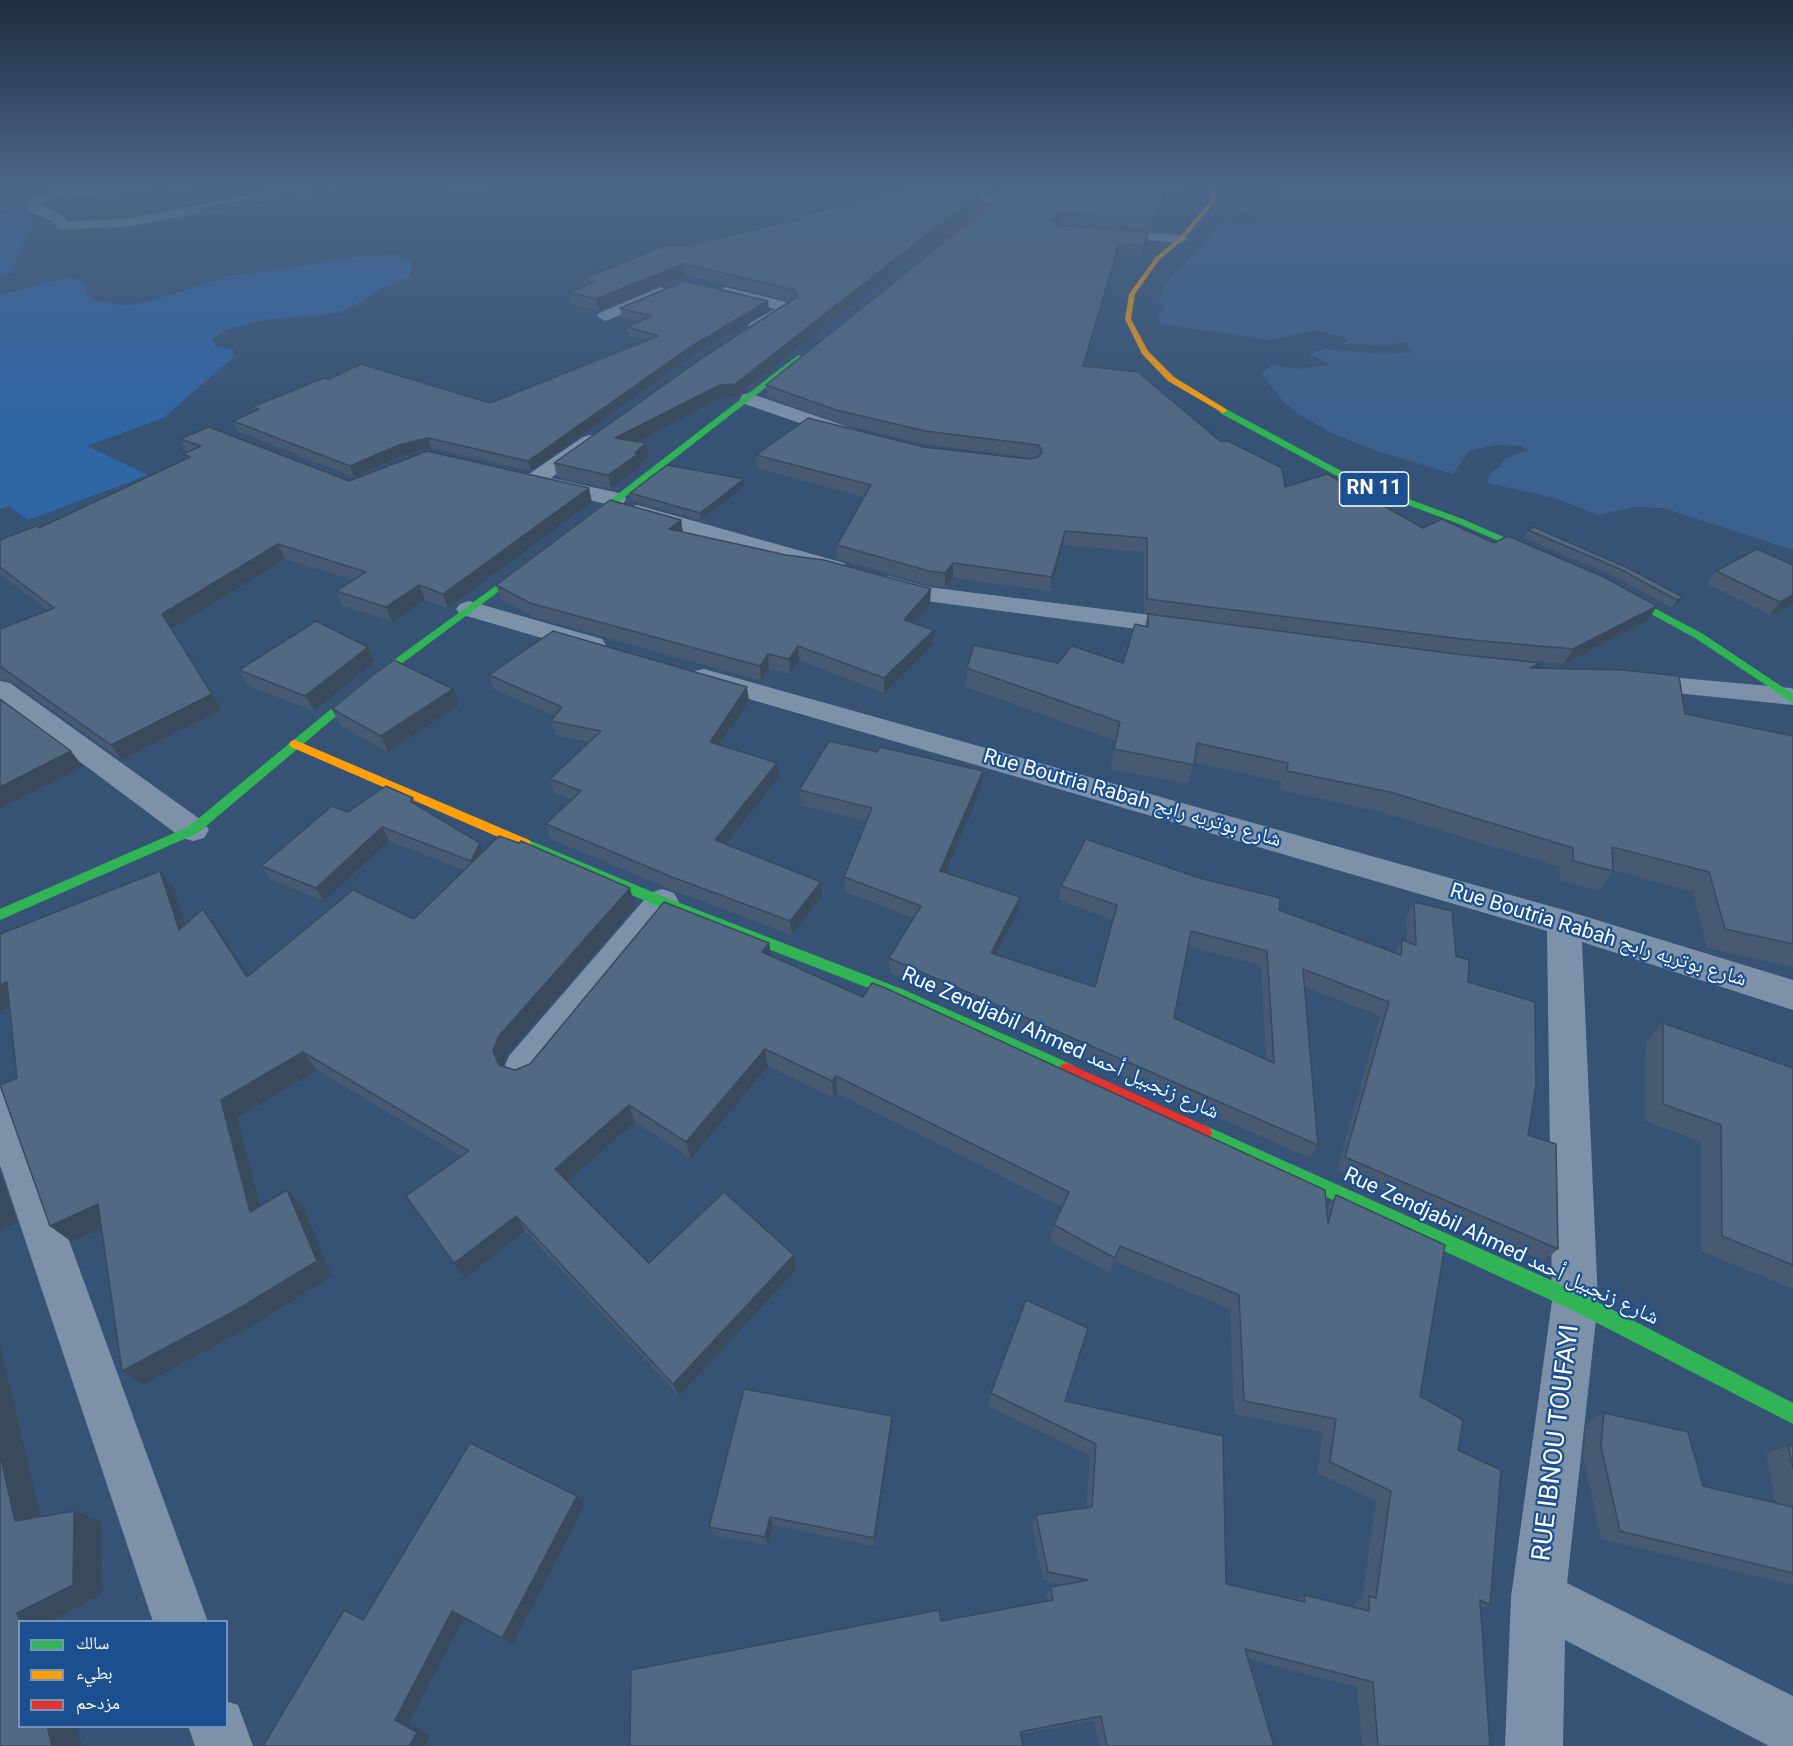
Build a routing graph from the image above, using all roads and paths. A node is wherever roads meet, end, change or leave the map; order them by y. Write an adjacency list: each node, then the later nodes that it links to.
1 (1150, 268): 15 (main road, RN 11)
2 (675, 286): 4 (street)
3 (708, 288): 5 (street)
4 (605, 316)
5 (741, 337)
6 (814, 346): 7 (main road)
7 (749, 399): 9 (street); 12 (main road)
8 (600, 434): 11 (street)
9 (861, 436)
10 (513, 476): 11 (street)
11 (534, 481): 12 (street)
12 (613, 502): 13 (main road); 18 (street)
13 (564, 539)
14 (545, 553): 17 (main road)
15 (1554, 562)
16 (1606, 584): 23 (main road)
17 (469, 609): 19 (street); 24 (main road)
18 (1218, 632)
19 (619, 652)
20 (676, 669): 28 (street, Rue Boutria Rabah شارع بوتريه رابح)
21 (1617, 680): 23 (street)
22 (0, 689): 25 (street)
23 (1792, 698)
24 (295, 744): 25 (main road); 26 (main road, Rue Zendjabil Ahmed شارع زنجبيل أحمد)
25 (193, 830): 27 (main road)
26 (662, 902): 30 (street); 32 (main road, Rue Zendjabil Ahmed شارع زنجبيل أحمد)
27 (0, 915)
28 (1564, 923): 29 (street, Rue Boutria Rabah شارع بوتريه رابح); 32 (street, RUE IBNOU TOUFAYI)
29 (1793, 995)
30 (523, 1068)
31 (0, 1107): 35 (street)
32 (1575, 1301): 33 (main road, Rue Zendjabil Ahmed شارع زنجبيل أحمد); 34 (street, RUE IBNOU TOUFAYI)
33 (1793, 1414)
34 (1538, 1597): 36 (street); 39 (street, RUE IBNOU TOUFAYI)
35 (180, 1620)
36 (1793, 1727)
37 (218, 1728): 38 (street)
38 (224, 1746)
39 (1534, 1746)

